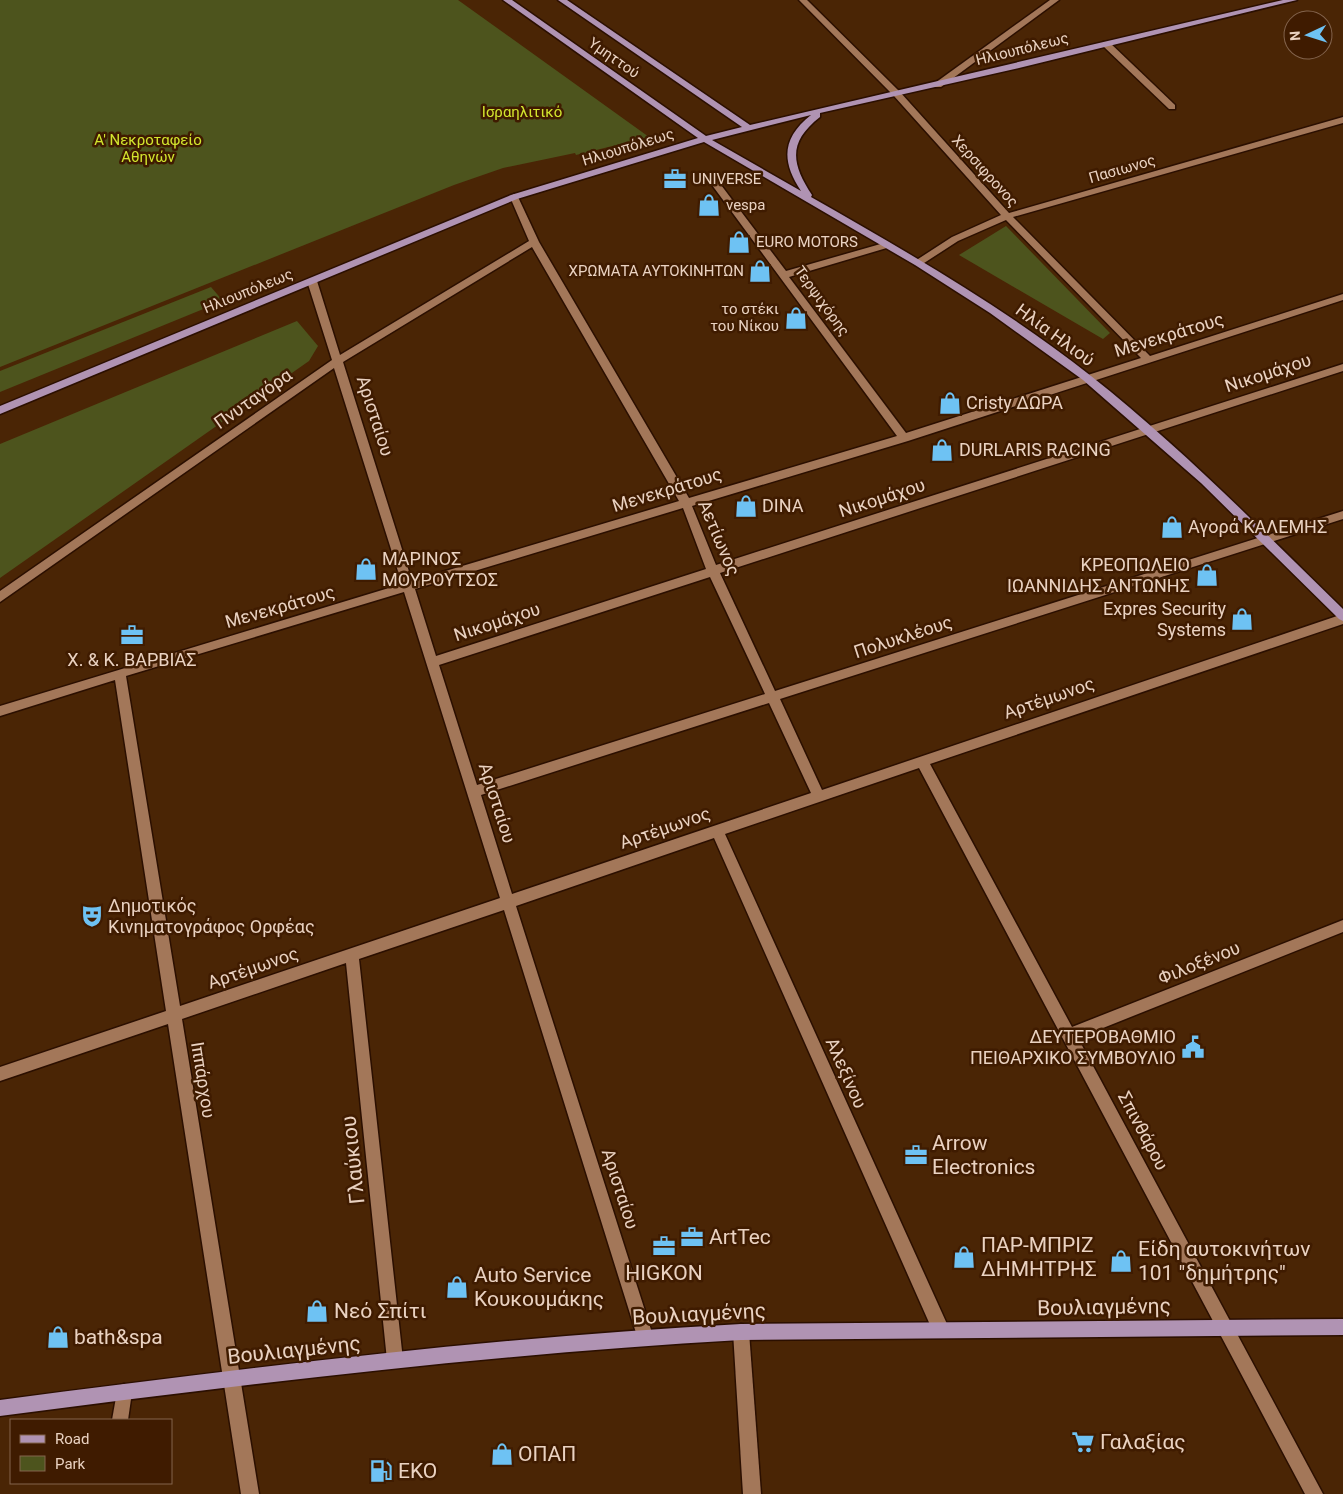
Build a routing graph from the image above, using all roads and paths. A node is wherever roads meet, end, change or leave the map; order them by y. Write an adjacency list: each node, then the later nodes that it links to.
1 (507, 0): 13 (main road, Υμηττού)
2 (562, 0): 12 (main road, Υμηττού)
3 (803, 0): 8 (street, Χερσιφρονος)
4 (1055, 0): 7 (street)
5 (1292, 0): 6 (main road, Ηλιουπόλεως)
6 (1106, 44): 7 (main road, Ηλιουπόλεως); 9 (street)
7 (938, 85): 8 (main road, Ηλιουπόλεως)
8 (897, 94): 10 (main road, Ηλιουπόλεως); 17 (street, Χερσιφρονος)
9 (1172, 107)
10 (823, 110): 12 (main road, Ηλιουπόλεως); 16 (main road)
11 (1343, 120): 17 (street, Πασιωνος)
12 (748, 128): 13 (main road, Ηλιουπόλεως)
13 (705, 139): 15 (main road, Ηλιουπόλεως); 16 (main road, Ηλία Ηλιού)
14 (715, 183): 21 (street, Τερψιχόρης)
15 (514, 197): 18 (street, Αετίωνος); 22 (main road, Ηλιουπόλεως)
16 (812, 201): 19 (main road, Ηλία Ηλιού)
17 (1006, 216): 20 (street, Πασιωνος); 24 (street, Χερσιφρονος)
18 (534, 242): 25 (street, Πνυταγόρα); 31 (street, Αετίωνος)
19 (888, 245): 20 (main road, Ηλία Ηλιού); 21 (street)
20 (918, 263): 27 (main road, Ηλία Ηλιού)
21 (784, 276): 30 (street, Τερψιχόρης)
22 (312, 281): 25 (street, Αρισταίου); 28 (main road, Ηλιουπόλεως)
23 (1343, 297): 24 (street, Μενεκράτους)
24 (1148, 360): 27 (street, Μενεκράτους)
25 (337, 361): 35 (street, Αρισταίου); 36 (street, Πνυταγόρα)
26 (1343, 367): 29 (street, Νικομάχου)
27 (1087, 378): 29 (main road, Ηλία Ηλιού); 30 (street, Μενεκράτους)
28 (0, 410)
29 (1149, 430): 33 (main road, Ηλία Ηλιού); 34 (street, Νικομάχου)
30 (904, 438): 31 (street, Μενεκράτους)
31 (686, 503): 34 (street, Αετίωνος); 35 (street, Μενεκράτους)
32 (1343, 515): 33 (street, Πολυκλέους)
33 (1267, 539): 37 (main road, Ηλία Ηλιού); 40 (street, Πολυκλέους)
34 (713, 571): 38 (street, Νικομάχου); 40 (street, Αετίωνος)
35 (408, 587): 38 (street, Αρισταίου); 39 (street, Μενεκράτους)
36 (0, 597)
37 (1343, 617): 42 (street, Αρτέμωνος)
38 (432, 662): 43 (street, Αρισταίου)
39 (120, 673): 41 (street, Μενεκράτους); 49 (street, Ιππάρχου)
40 (770, 697): 43 (street, Πολυκλέους); 44 (street, Αετίωνος)
41 (0, 711)
42 (922, 761): 44 (street, Αρτέμωνος); 50 (street, Σπινθάρου)
43 (473, 792): 46 (street, Αρισταίου)
44 (819, 796): 45 (street, Αρτέμωνος)
45 (717, 831): 46 (street, Αρτέμωνος); 54 (street, Αλεξίνου)
46 (508, 902): 48 (street, Αρτέμωνος); 56 (street, Αρισταίου)
47 (1343, 926): 50 (street, Φιλοξένου)
48 (352, 955): 49 (street, Αρτέμωνος); 57 (street, Γλαύκιου)
49 (174, 1015): 51 (street, Αρτέμωνος); 58 (street, Ιππάρχου)
50 (1068, 1035): 52 (street, Σπινθάρου)
51 (0, 1074)
52 (1226, 1327): 53 (main road, Βουλιαγμένης); 54 (main road, Βουλιαγμένης); 64 (street, Σπινθάρου)
53 (1343, 1328)
54 (941, 1330): 55 (main road, Βουλιαγμένης)
55 (741, 1332): 56 (main road, Βουλιαγμένης); 63 (street)
56 (645, 1336): 57 (main road, Βουλιαγμένης)
57 (396, 1360): 58 (main road, Βουλιαγμένης)
58 (232, 1378): 59 (main road, Βουλιαγμένης); 62 (street, Ιππάρχου)
59 (124, 1392): 60 (main road, Βουλιαγμένης); 61 (street)
60 (0, 1408)
61 (120, 1419)
62 (250, 1494)
63 (752, 1494)
64 (1314, 1494)

